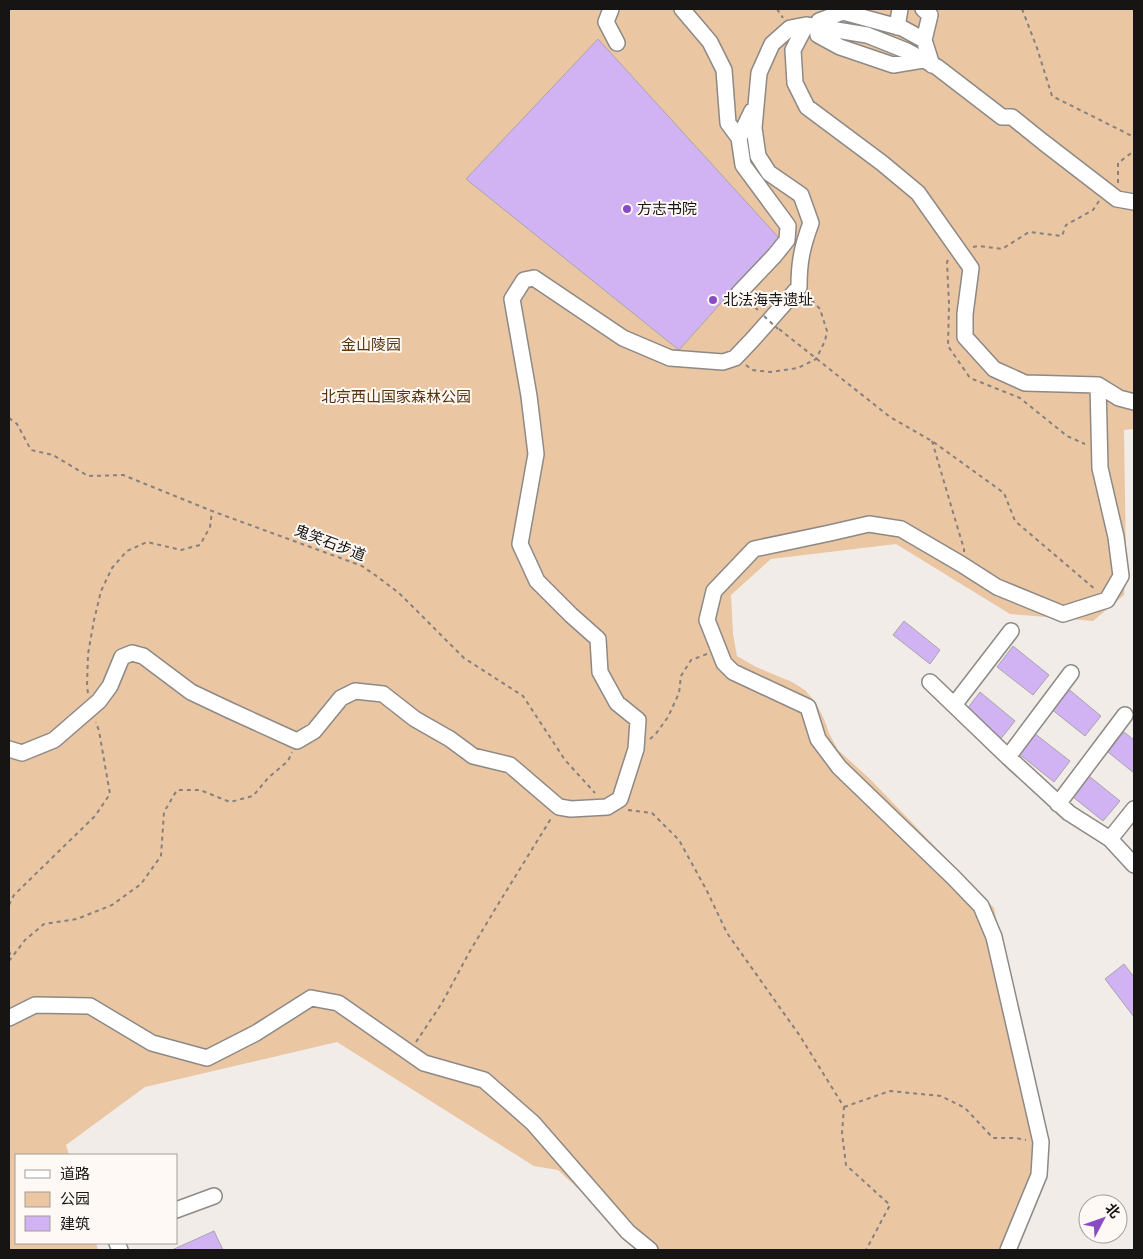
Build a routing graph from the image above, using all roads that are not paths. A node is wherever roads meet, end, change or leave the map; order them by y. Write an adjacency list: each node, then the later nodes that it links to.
1 (611, 9): 8 (street)
2 (682, 9): 11 (street)
3 (900, 9): 6 (street)
4 (923, 9): 7 (street)
5 (812, 26): 6 (street); 9 (street); 9 (street); 10 (street); 14 (street)
6 (897, 27): 7 (street)
7 (924, 40): 9 (street)
8 (616, 43)
9 (928, 62): 12 (street)
10 (756, 103): 11 (street); 21 (street)
11 (739, 138): 13 (street)
12 (1134, 202)
13 (740, 294)
14 (1098, 385): 15 (street); 31 (street)
15 (1134, 402)
16 (1011, 631): 19 (street)
17 (1071, 673): 22 (street)
18 (930, 682): 19 (street)
19 (954, 705): 22 (street)
20 (1125, 716): 23 (street)
21 (9, 749)
22 (1008, 757): 23 (street)
23 (1058, 804): 25 (street)
24 (1134, 809): 25 (street)
25 (1110, 839): 26 (street)
26 (1134, 865)
27 (9, 1018): 30 (street)
28 (214, 1196): 29 (street)
29 (178, 1209)
30 (650, 1250)
31 (1008, 1250)

